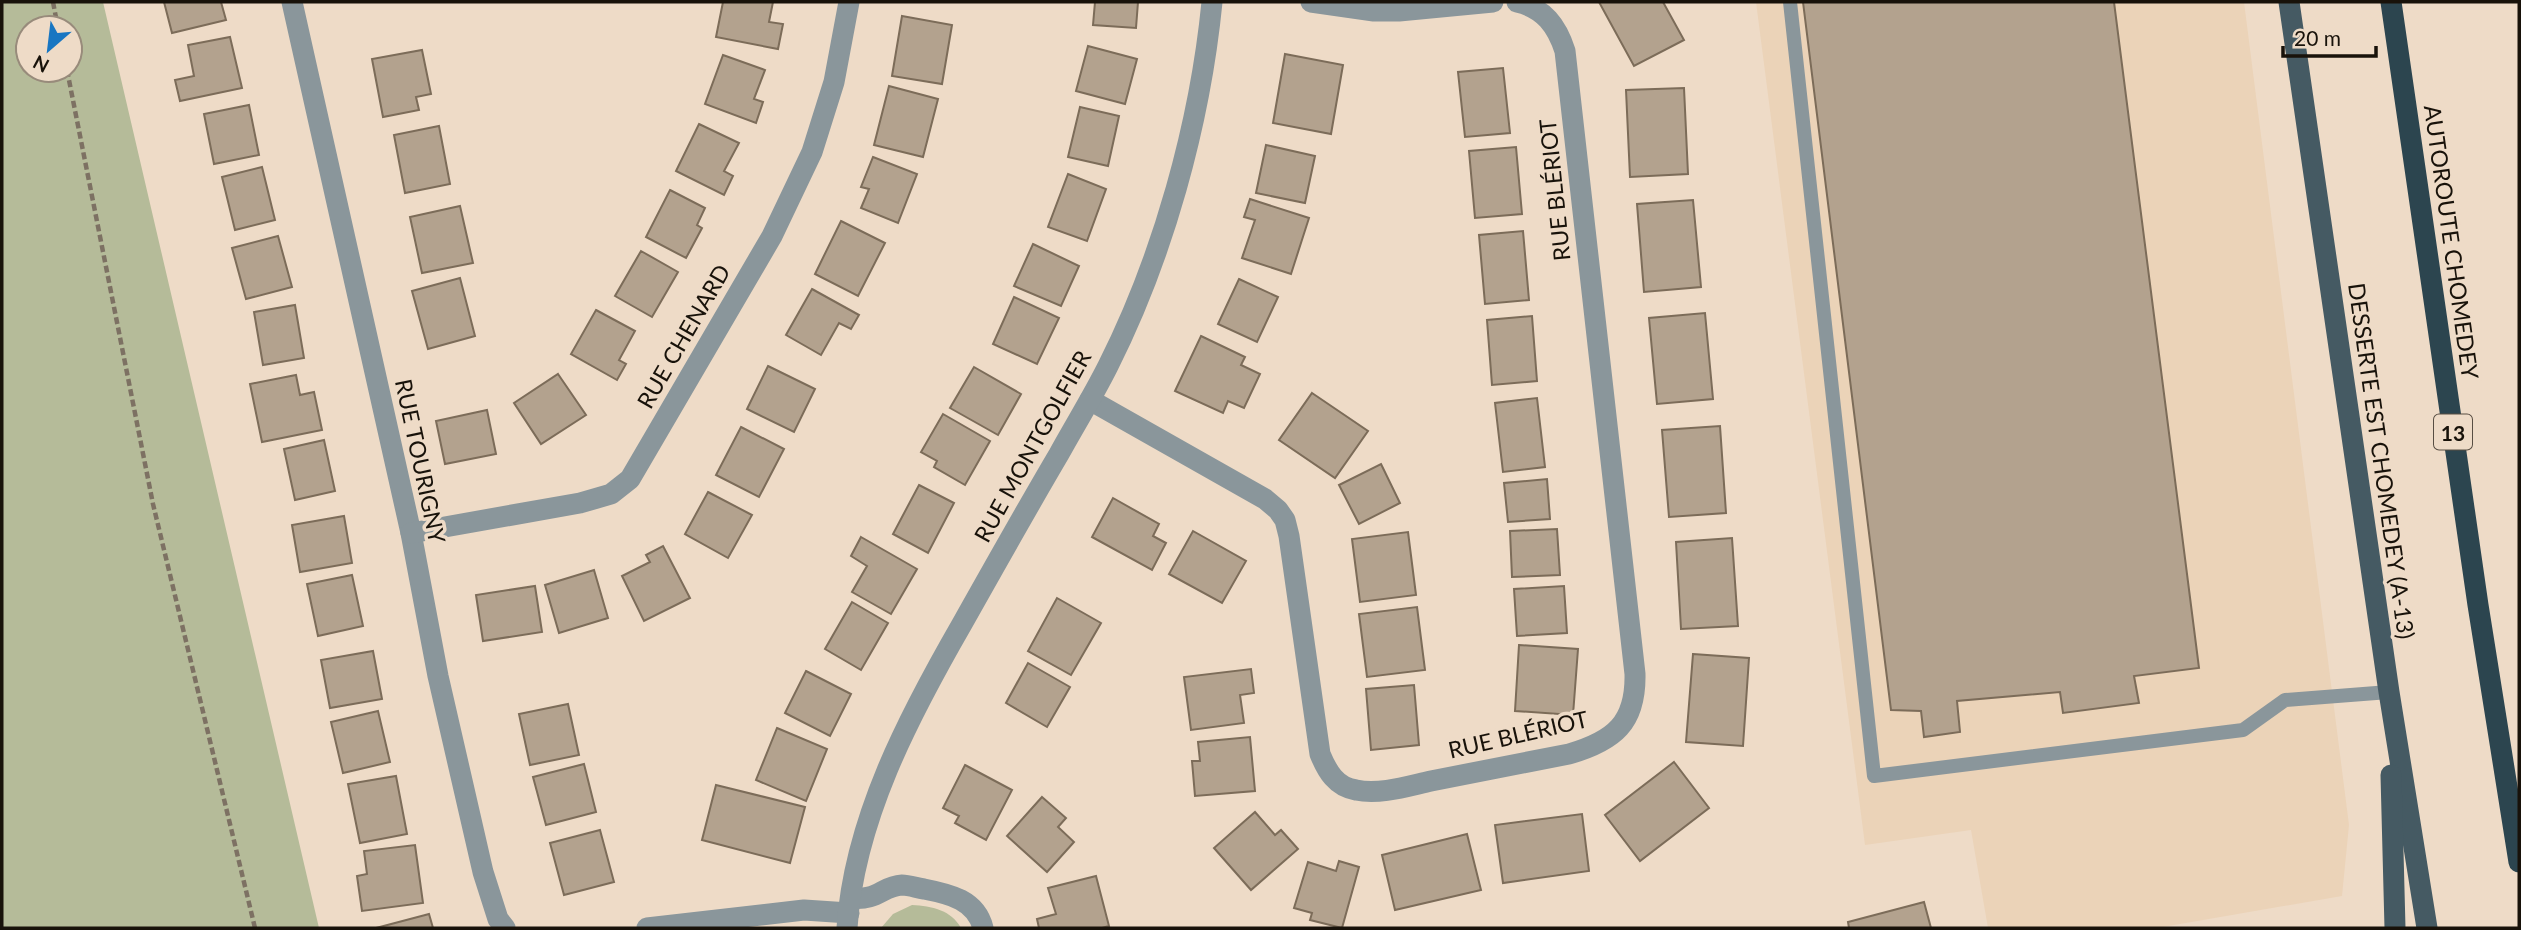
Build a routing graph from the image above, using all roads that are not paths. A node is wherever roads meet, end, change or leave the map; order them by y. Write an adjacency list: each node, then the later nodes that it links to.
1 (292, 2): 11 (street, RUE TOURIGNY)
2 (849, 2): 11 (street, RUE CHENARD)
3 (1212, 2): 10 (street, RUE MONTGOLFIER)
4 (1311, 2): 5 (street)
5 (1493, 2)
6 (1517, 2): 10 (street, RUE BLÉRIOT)
7 (1790, 2): 12 (lane)
8 (2289, 2): 12 (main road, DESSERTE EST CHOMEDEY (A-13))
9 (2391, 2): 13 (highway, AUTOROUTE CHOMEDEY / 13)
10 (1090, 400): 14 (street, RUE MONTGOLFIER)
11 (411, 533): 15 (street, RUE TOURIGNY)
12 (2389, 692): 18 (main road); 19 (main road, DESSERTE EST CHOMEDEY (A-13))
13 (2519, 862)
14 (849, 913): 16 (street); 17 (street)
15 (505, 928)
16 (647, 928)
17 (983, 928)
18 (2395, 928)
19 (2427, 928)

